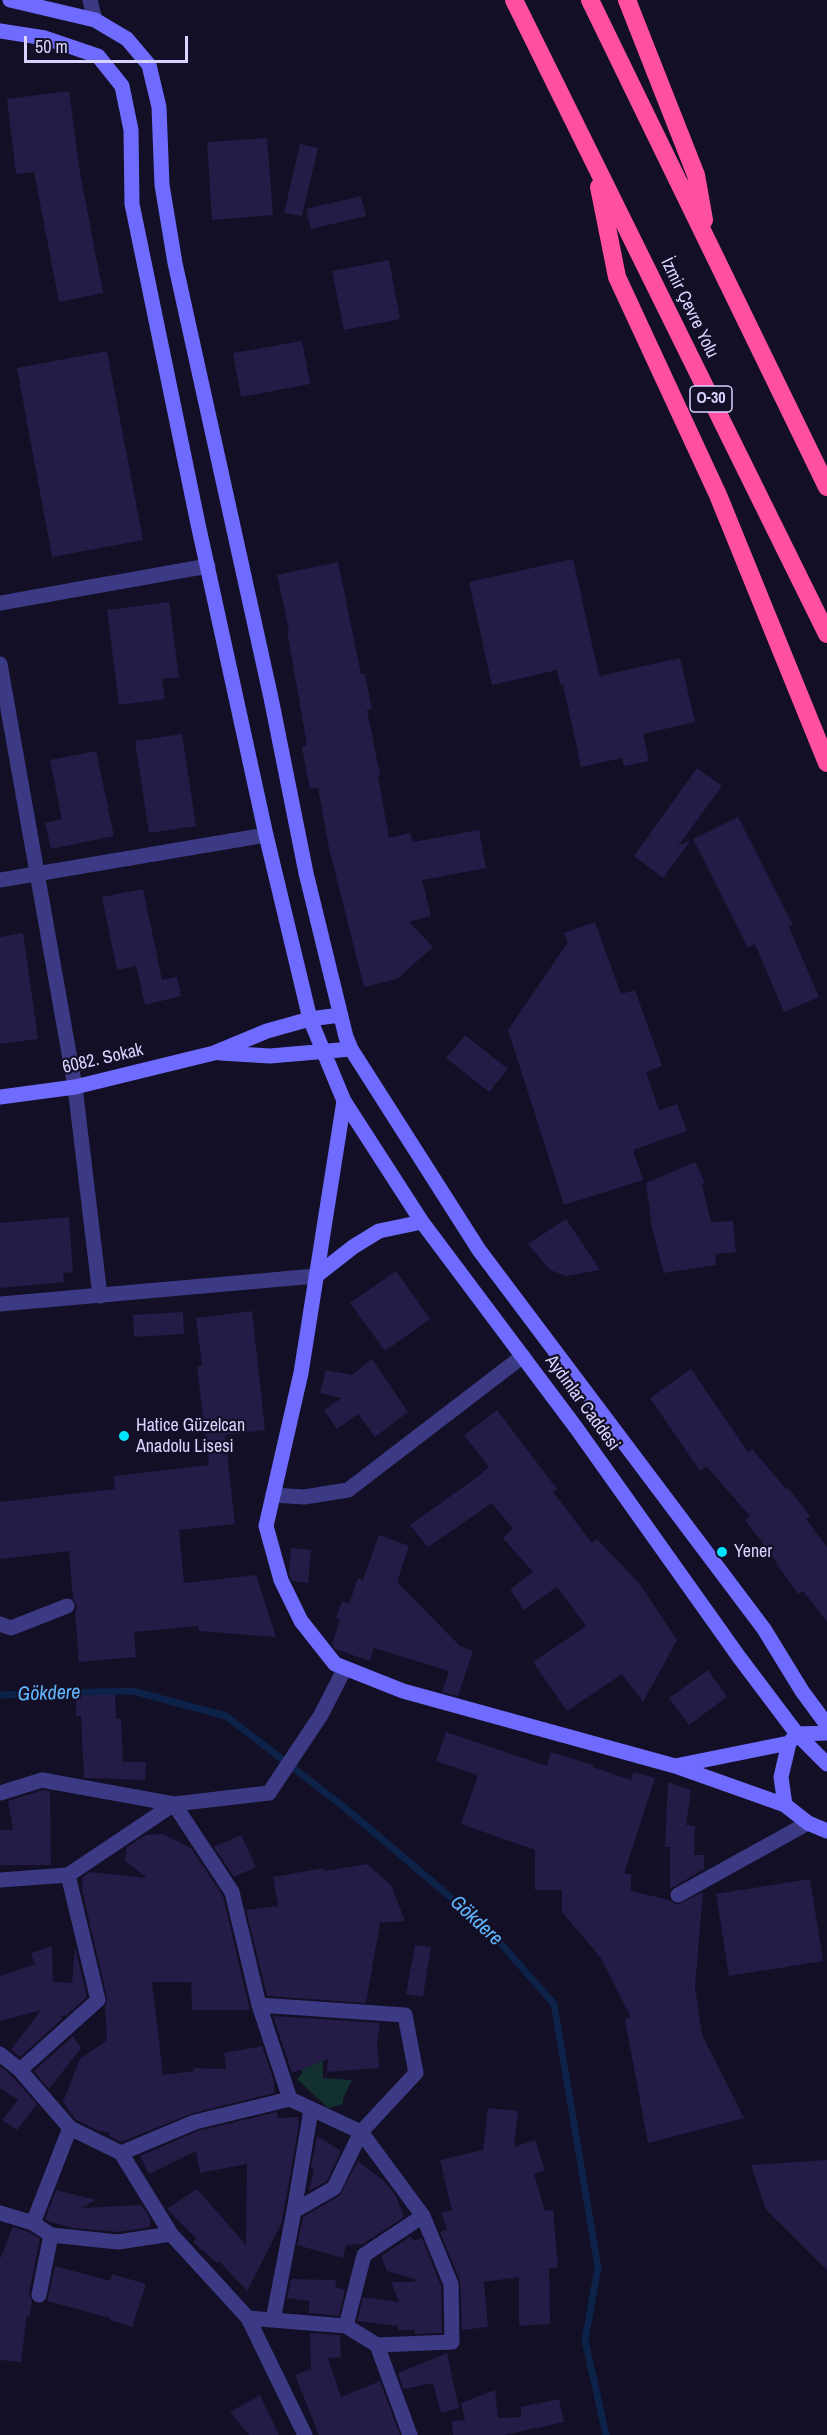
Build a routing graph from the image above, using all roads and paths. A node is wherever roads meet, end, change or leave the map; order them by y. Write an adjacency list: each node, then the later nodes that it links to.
1 (10, 0): 6 (main road, Aydınlar Caddesi)
2 (90, 0): 6 (street)
3 (514, 0): 8 (highway, İzmir Çevre Yolu / O-30)
4 (590, 0): 9 (highway)
5 (627, 0): 9 (highway)
6 (95, 20): 19 (main road, Aydınlar Caddesi)
7 (0, 31): 11 (main road, Aydınlar Caddesi)
8 (595, 165): 13 (highway, İzmir Çevre Yolu / O-30); 15 (highway)
9 (709, 245): 10 (highway)
10 (827, 487)
11 (208, 566): 12 (street); 16 (main road, Aydınlar Caddesi)
12 (0, 603)
13 (827, 634)
14 (0, 664): 17 (street)
15 (827, 763)
16 (266, 836): 17 (street); 20 (main road, Aydınlar Caddesi)
17 (39, 873): 18 (street); 24 (street)
18 (0, 880)
19 (340, 1015): 20 (main road); 21 (main road, Aydınlar Caddesi)
20 (310, 1019): 22 (main road, Aydınlar Caddesi); 23 (main road)
21 (351, 1049): 22 (main road); 36 (main road, Aydınlar Caddesi)
22 (324, 1052): 23 (main road); 26 (main road, Aydınlar Caddesi)
23 (214, 1053): 24 (main road, 6082. Sokak)
24 (75, 1087): 25 (main road, 6082. Sokak); 29 (street)
25 (0, 1097)
26 (344, 1101): 27 (main road, Aydınlar Caddesi); 28 (main road)
27 (422, 1222): 28 (main road); 31 (main road, Aydınlar Caddesi)
28 (316, 1276): 29 (street); 32 (main road)
29 (100, 1296): 30 (street)
30 (0, 1304)
31 (523, 1356): 32 (street); 38 (main road, Aydınlar Caddesi)
32 (273, 1494): 35 (main road)
33 (67, 1606): 34 (street)
34 (0, 1624)
35 (345, 1668): 40 (main road); 42 (street)
36 (827, 1725)
37 (827, 1733): 38 (main road)
38 (793, 1738): 39 (main road, Aydınlar Caddesi); 40 (main road); 43 (main road)
39 (827, 1764)
40 (675, 1766): 43 (main road)
41 (0, 1793): 42 (street)
42 (174, 1804): 46 (street); 49 (street)
43 (785, 1805): 44 (main road)
44 (808, 1823): 45 (main road); 48 (street)
45 (827, 1831)
46 (68, 1875): 47 (street); 51 (street)
47 (0, 1880)
48 (678, 1895)
49 (260, 2005): 52 (street); 55 (street)
50 (0, 2054): 51 (street)
51 (21, 2070): 54 (street)
52 (290, 2099): 53 (street); 56 (street)
53 (311, 2110): 55 (street); 57 (street)
54 (70, 2128): 56 (street); 60 (street)
55 (361, 2132): 57 (street); 59 (street)
56 (122, 2153): 61 (street)
57 (294, 2211): 65 (street)
58 (0, 2213): 60 (street)
59 (423, 2216): 66 (street); 67 (street)
60 (33, 2223): 62 (street)
61 (171, 2234): 62 (street); 64 (street)
62 (51, 2235): 63 (street)
63 (39, 2295)
64 (248, 2318): 65 (street); 68 (street)
65 (273, 2320): 66 (street)
66 (346, 2326): 67 (street)
67 (377, 2345): 69 (street)
68 (305, 2435)
69 (410, 2435)

